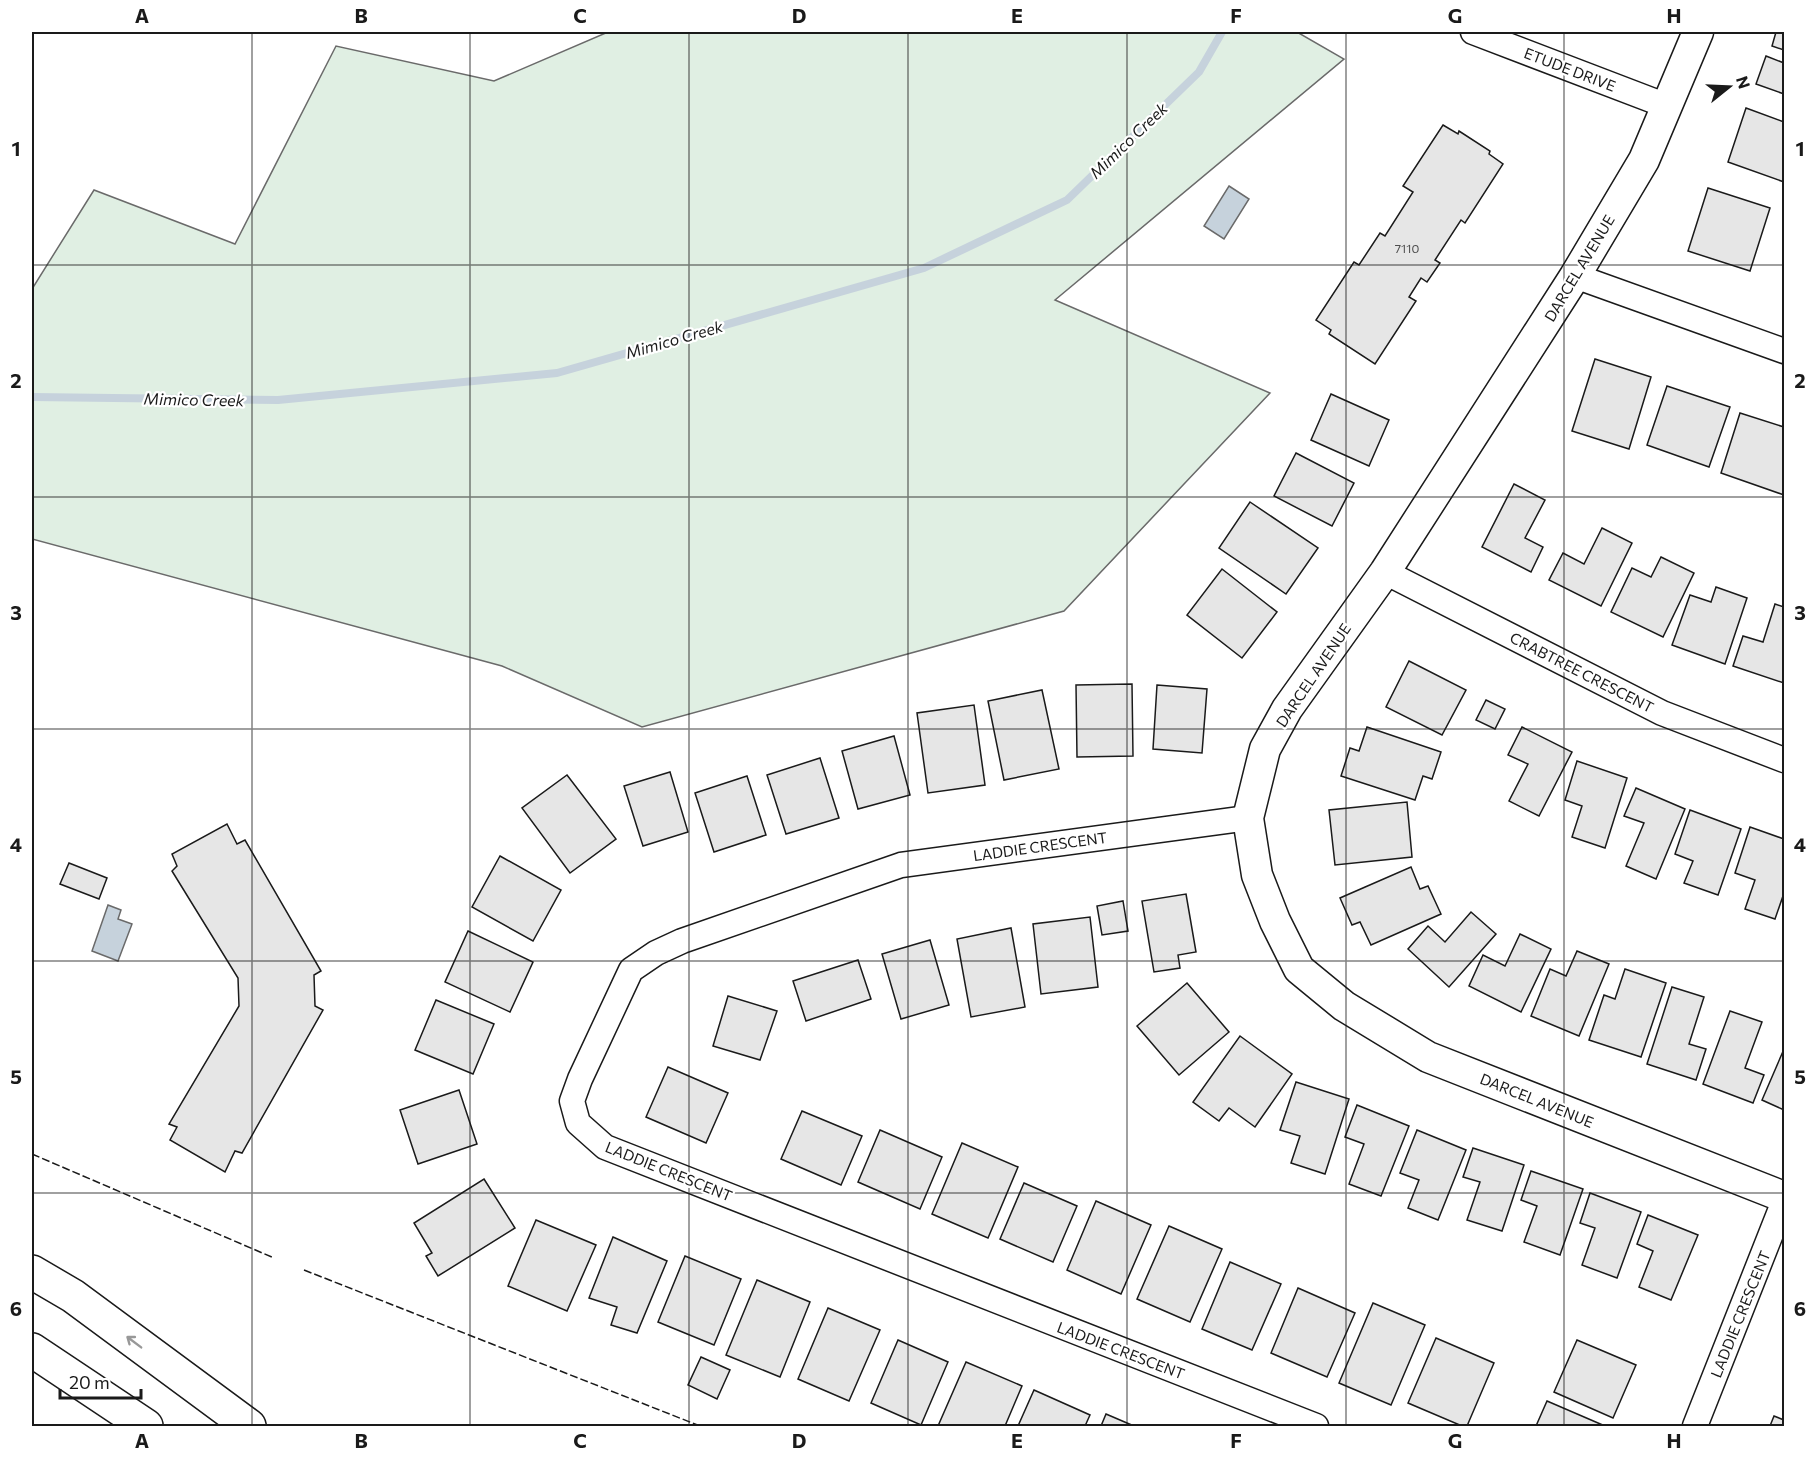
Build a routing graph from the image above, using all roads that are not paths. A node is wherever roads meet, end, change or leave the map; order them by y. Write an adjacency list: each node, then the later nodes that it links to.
1 (1473, 32): 3 (street, ETUDE DRIVE)
2 (1698, 32): 3 (street, DARCEL AVENUE)
3 (1667, 106): 4 (street, DARCEL AVENUE)
4 (1575, 276): 5 (street); 6 (street, DARCEL AVENUE)
5 (1785, 351)
6 (1385, 572): 7 (street, CRABTREE CRESCENT); 8 (street, DARCEL AVENUE)
7 (1785, 760)
8 (1248, 818): 9 (street, DARCEL AVENUE); 14 (street, LADDIE CRESCENT)
9 (1785, 1199): 15 (street, LADDIE CRESCENT)
10 (32, 1272): 13 (main road, one-way to 10)
11 (32, 1350): 12 (main road)
12 (146, 1426)
13 (249, 1426)
14 (1316, 1426)
15 (1695, 1426)

